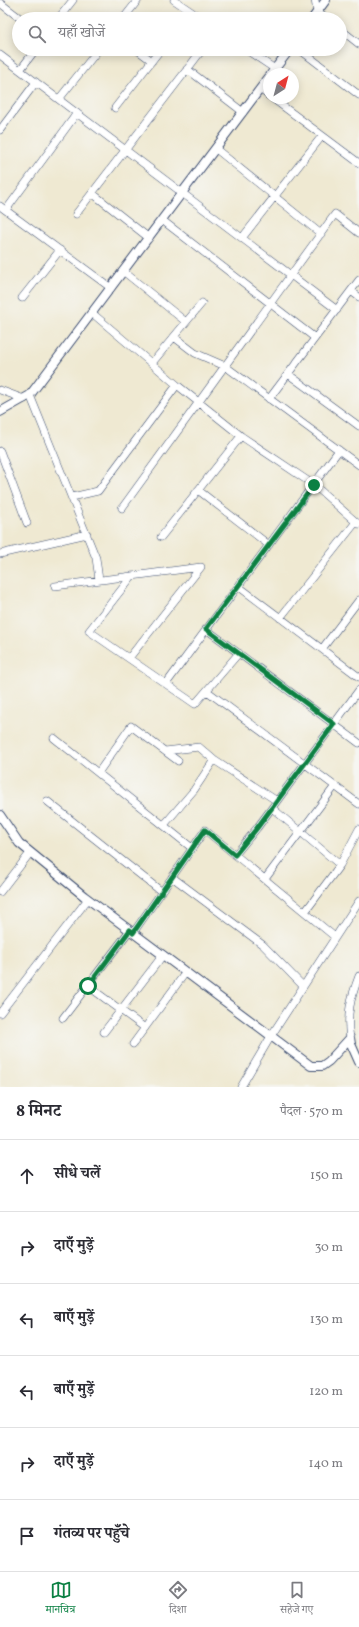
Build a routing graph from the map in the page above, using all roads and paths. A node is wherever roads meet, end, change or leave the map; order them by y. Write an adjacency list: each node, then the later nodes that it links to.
1 (73, 0): 8 (street)
2 (138, 0): 9 (street)
3 (174, 0): 10 (street)
4 (316, 0): 11 (street)
5 (326, 0): 11 (street)
6 (2, 4): 7 (street)
7 (12, 12)
8 (64, 12)
9 (129, 12)
10 (192, 12)
11 (317, 12)
12 (347, 35): 13 (street)
13 (359, 44)
14 (0, 55): 27 (street)
15 (31, 56): 27 (street)
16 (94, 56): 33 (street)
17 (145, 56): 23 (street)
18 (156, 56): 23 (street)
19 (197, 56): 26 (street)
20 (254, 56): 24 (street)
21 (285, 56): 25 (street)
22 (308, 56): 32 (street)
23 (152, 61): 35 (street)
24 (268, 68)
25 (276, 68)
26 (187, 69): 36 (street); 41 (street)
27 (20, 70): 28 (street)
28 (36, 82): 33 (street); 38 (street)
29 (263, 85): 30 (street)
30 (260, 89): 31 (street); 36 (street)
31 (263, 91)
32 (359, 94)
33 (59, 100): 37 (street)
34 (280, 104): 39 (street)
35 (115, 108)
36 (243, 112): 40 (street)
37 (78, 113): 41 (street); 46 (street)
38 (0, 130)
39 (322, 136): 42 (street); 45 (street)
40 (216, 149): 44 (street); 45 (street)
41 (125, 150): 43 (street); 44 (street)
42 (359, 163)
43 (92, 193): 47 (street); 51 (street)
44 (182, 193): 48 (street); 52 (street)
45 (274, 196): 50 (street); 52 (street)
46 (3, 208): 53 (street)
47 (76, 214)
48 (162, 220): 51 (street); 62 (street)
49 (359, 233): 50 (street)
50 (321, 234): 55 (street)
51 (148, 238): 54 (street)
52 (242, 238): 55 (street)
53 (60, 250): 57 (street); 60 (street)
54 (123, 271): 57 (street); 65 (street)
55 (291, 275): 62 (street); 63 (street)
56 (359, 280): 58 (street)
57 (111, 288): 64 (street)
58 (351, 291): 59 (street); 63 (street)
59 (359, 297)
60 (22, 298)
61 (202, 303): 65 (street)
62 (270, 304): 67 (street); 69 (street)
63 (337, 310): 67 (street)
64 (92, 313): 68 (street); 73 (street)
65 (186, 322): 66 (street)
66 (174, 337): 68 (street); 69 (street)
67 (315, 338): 70 (street)
68 (152, 363): 71 (street)
69 (225, 366): 74 (street); 75 (street)
70 (288, 374): 74 (street); 77 (street)
71 (177, 385): 75 (street); 84 (street)
72 (0, 390): 73 (street)
73 (27, 397): 76 (street); 84 (street)
74 (269, 398): 79 (street)
75 (199, 402): 78 (street); 85 (street)
76 (0, 412)
77 (359, 426)
78 (241, 436): 82 (street); 83 (street)
79 (339, 450): 81 (street); 82 (street)
80 (0, 451): 86 (street)
81 (359, 465)
82 (314, 485): 87 (street); 90 (street)
83 (198, 490): 89 (street); 90 (street)
84 (72, 497): 88 (street)
85 (122, 508)
86 (27, 523)
87 (358, 523): 97 (street)
88 (87, 534): 91 (street); 93 (street)
89 (161, 537)
90 (269, 545): 95 (street)
91 (0, 554)
92 (132, 576): 93 (street); 101 (street); 101 (street)
93 (99, 580): 94 (street)
94 (55, 586)
95 (238, 586): 97 (street); 98 (street)
96 (359, 600): 99 (street)
97 (280, 618): 99 (street)
98 (206, 629): 100 (street); 103 (street)
99 (322, 649): 102 (street)
100 (239, 653): 105 (street); 106 (street)
101 (129, 658): 103 (street)
102 (359, 677)
103 (166, 684): 105 (street)
104 (359, 690): 106 (street)
105 (207, 691): 112 (street)
106 (334, 724): 108 (street); 112 (street)
107 (54, 738): 113 (street)
108 (359, 743)
109 (165, 751): 110 (street); 111 (street); 113 (street)
110 (214, 760): 115 (street); 120 (street)
111 (178, 761)
112 (305, 763): 114 (street); 115 (street)
113 (98, 773): 120 (street)
114 (335, 786): 117 (street); 122 (street)
115 (277, 801): 118 (street)
116 (47, 802): 130 (street)
117 (359, 804)
118 (272, 808): 122 (street); 125 (street)
119 (0, 815): 124 (street)
120 (164, 825): 123 (street)
121 (359, 828): 126 (street)
122 (300, 832): 126 (street); 128 (street)
123 (192, 848): 125 (street); 127 (street)
124 (30, 853): 129 (street); 131 (street)
125 (235, 855): 128 (street)
126 (340, 865): 133 (street)
127 (172, 877): 130 (street); 140 (street)
128 (265, 879): 133 (street)
129 (0, 892)
130 (162, 892): 134 (street)
131 (88, 899): 134 (street); 142 (street)
132 (359, 901): 135 (street)
133 (305, 912): 135 (street)
134 (132, 932): 136 (street); 139 (street)
135 (335, 937): 140 (street)
136 (163, 955): 137 (street); 141 (street)
137 (186, 972): 144 (street); 146 (street)
138 (359, 976): 147 (street)
139 (88, 986): 141 (street); 143 (street)
140 (303, 986): 146 (street)
141 (121, 1011): 144 (street); 145 (street)
142 (0, 1013)
143 (62, 1018)
144 (145, 1028): 148 (street)
145 (104, 1032)
146 (271, 1036): 147 (street); 150 (street)
147 (350, 1038): 149 (street)
148 (133, 1044)
149 (359, 1062)
150 (241, 1087)

